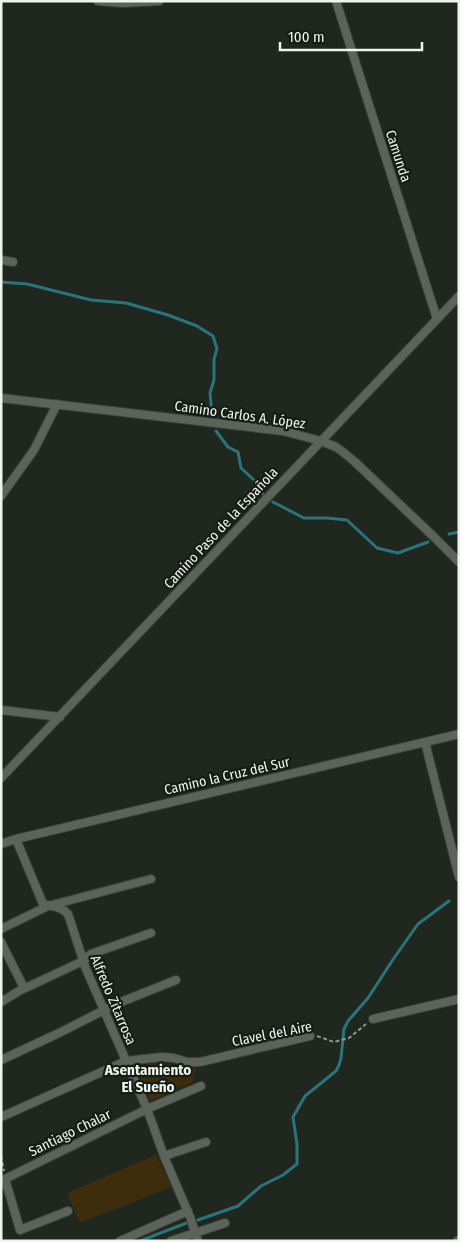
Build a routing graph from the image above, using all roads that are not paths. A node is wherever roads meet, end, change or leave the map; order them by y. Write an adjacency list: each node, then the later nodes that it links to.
1 (98, 1): 2 (street)
2 (159, 1)
3 (336, 1): 7 (street, Camunda)
4 (1, 260): 5 (street)
5 (13, 262)
6 (459, 296): 7 (street, Camino Paso de la Española)
7 (437, 319): 10 (street, Camino Paso de la Española)
8 (1, 398): 9 (street, Camino Carlos A. López)
9 (57, 404): 10 (street, Camino Carlos A. López); 11 (street)
10 (321, 441): 12 (street, Camino Carlos A. López); 14 (street, Camino Paso de la Española)
11 (1, 496)
12 (459, 562)
13 (1, 710): 14 (street)
14 (60, 717): 17 (street, Camino Paso de la Española)
15 (459, 734): 16 (street, Camino la Cruz del Sur)
16 (425, 742): 18 (street, Camino la Cruz del Sur); 20 (street)
17 (1, 778)
18 (16, 839): 19 (street, Camino la Cruz del Sur); 22 (street, Alfredo Zitarrosa)
19 (1, 844)
20 (459, 877)
21 (151, 880): 22 (street)
22 (48, 906): 23 (street); 26 (street, Alfredo Zitarrosa)
23 (1, 929)
24 (151, 933): 26 (street)
25 (1, 942): 28 (street)
26 (83, 961): 28 (street); 31 (street, Alfredo Zitarrosa)
27 (176, 980): 31 (street)
28 (24, 988): 30 (street)
29 (459, 999): 32 (street)
30 (1, 1002)
31 (104, 1011): 34 (street); 35 (street, Alfredo Zitarrosa)
32 (373, 1019)
33 (310, 1036): 35 (street, Clavel del Aire)
34 (1, 1060)
35 (126, 1061): 37 (street, Alfredo Zitarrosa); 38 (street)
36 (201, 1086): 37 (street, Santiago Chalar)
37 (147, 1109): 40 (street, Alfredo Zitarrosa); 41 (street, Santiago Chalar)
38 (1, 1117)
39 (206, 1142): 40 (street)
40 (164, 1156): 42 (street, Alfredo Zitarrosa)
41 (68, 1211)
42 (189, 1214): 44 (street, Alfredo Zitarrosa); 45 (street)
43 (225, 1222): 44 (street)
44 (195, 1230): 46 (street); 47 (street, Alfredo Zitarrosa)
45 (120, 1241)
46 (171, 1241)
47 (198, 1241)

